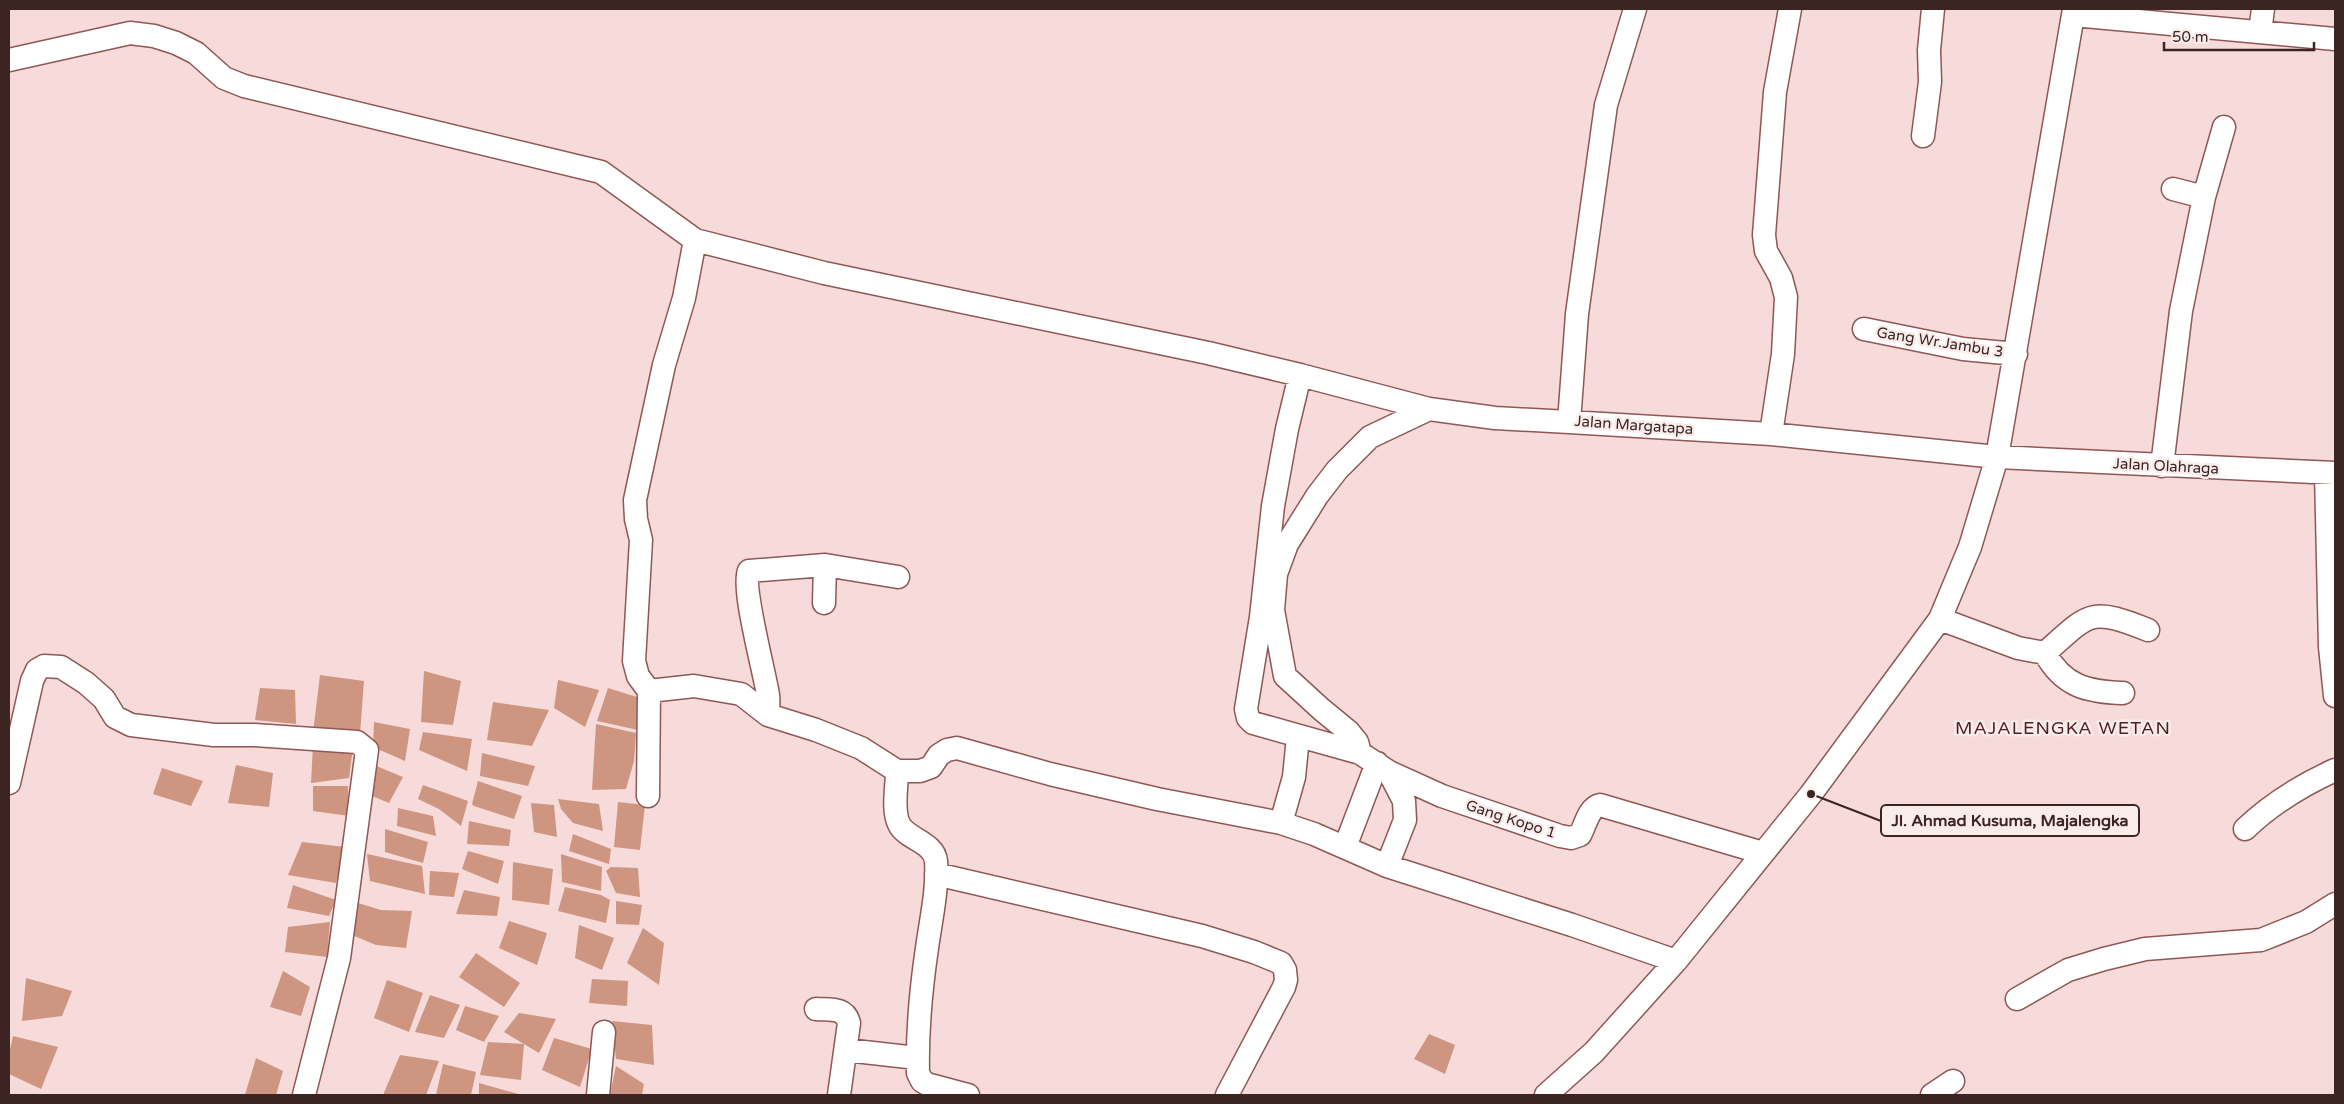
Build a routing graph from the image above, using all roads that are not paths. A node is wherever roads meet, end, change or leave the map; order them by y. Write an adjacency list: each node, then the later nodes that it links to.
1 (1635, 9): 18 (street, Jalan Margatapa)
2 (1790, 9): 19 (street)
3 (1933, 9): 10 (street)
4 (2263, 9): 6 (street)
5 (2074, 12): 6 (street); 15 (street)
6 (2260, 32): 7 (street)
7 (2335, 39)
8 (9, 60): 13 (street)
9 (2224, 127): 12 (street)
10 (1923, 136)
11 (2173, 189): 12 (street)
12 (2204, 197): 21 (street)
13 (695, 240): 16 (street); 31 (street)
14 (1864, 329): 15 (street, Gang Wr.Jambu 3)
15 (2016, 354): 20 (street)
16 (1300, 374): 17 (street); 29 (street)
17 (1429, 409): 18 (street); 30 (street)
18 (1568, 422): 19 (street, Jalan Margatapa)
19 (1771, 434): 20 (street, Jalan Margatapa)
20 (1997, 456): 21 (street, Jalan Olahraga); 26 (street)
21 (2162, 466): 22 (street, Jalan Olahraga)
22 (2331, 473): 33 (street)
23 (825, 565): 24 (street); 25 (street); 34 (street)
24 (898, 577)
25 (824, 603)
26 (1940, 619): 28 (street); 44 (street)
27 (2148, 630): 28 (street)
28 (2045, 653): 32 (street)
29 (1253, 668): 30 (street); 35 (street)
30 (1285, 676): 36 (street)
31 (648, 690): 34 (street); 40 (street)
32 (2123, 693)
33 (2335, 696)
34 (768, 714): 38 (street)
35 (1298, 737): 36 (street); 41 (street)
36 (1375, 763): 43 (street); 44 (street, Gang Kopo 1); 45 (street)
37 (2335, 770): 42 (street)
38 (897, 771): 41 (street); 46 (street)
39 (9, 783): 55 (street)
40 (648, 796)
41 (1281, 823): 43 (street)
42 (2245, 829)
43 (1345, 848): 45 (street)
44 (1763, 853): 48 (street)
45 (1387, 866): 48 (street)
46 (936, 874): 53 (street); 59 (street)
47 (2335, 904): 49 (street)
48 (1676, 961): 60 (street)
49 (2016, 999)
50 (816, 1009): 52 (street)
51 (604, 1032): 56 (street)
52 (846, 1050): 53 (street); 57 (street)
53 (917, 1058): 58 (street)
54 (1954, 1082): 61 (street)
55 (304, 1095)
56 (598, 1095)
57 (839, 1095)
58 (968, 1095)
59 (1227, 1095)
60 (1546, 1095)
61 (1932, 1095)

